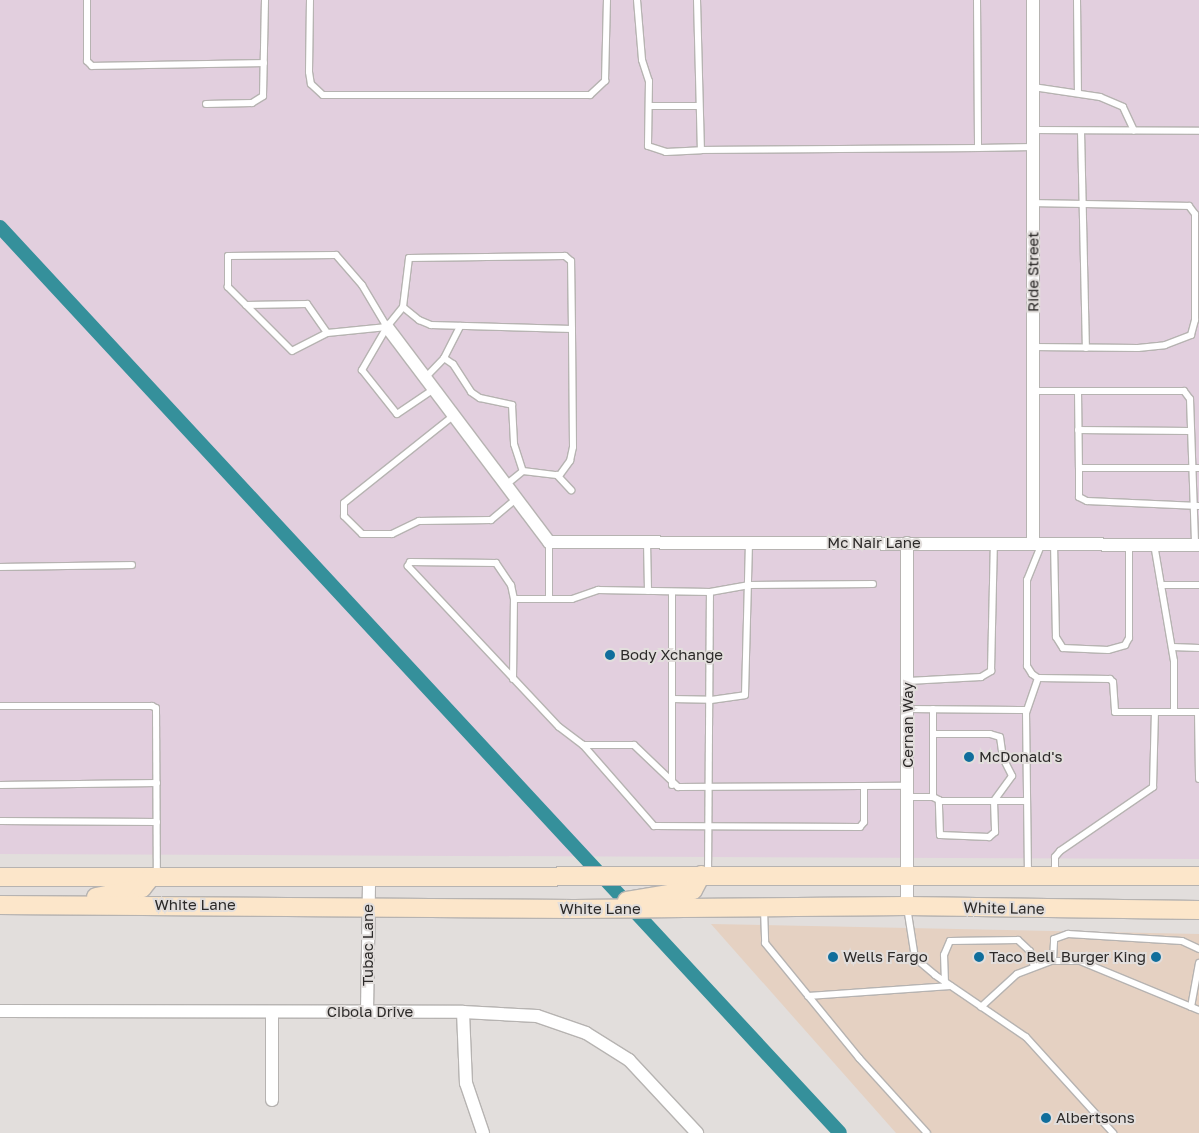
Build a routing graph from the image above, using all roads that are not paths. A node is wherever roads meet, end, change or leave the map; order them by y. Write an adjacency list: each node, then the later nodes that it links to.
1 (87, 0): 10 (lane)
2 (265, 0): 10 (lane)
3 (310, 0): 4 (lane)
4 (607, 0)
5 (637, 0): 14 (lane)
6 (697, 0): 15 (lane)
7 (977, 0): 21 (lane)
8 (1033, 0): 11 (street, Ride Street)
9 (1077, 0): 12 (lane)
10 (264, 64): 13 (lane)
11 (1033, 87): 12 (lane); 16 (street, Ride Street)
12 (1078, 92): 18 (lane)
13 (206, 104)
14 (649, 106): 15 (lane); 22 (lane)
15 (697, 106): 22 (lane)
16 (1033, 130): 17 (lane); 20 (street, Ride Street)
17 (1080, 131): 18 (lane); 24 (lane)
18 (1134, 131): 19 (lane)
19 (1199, 131)
20 (1033, 147): 21 (lane); 23 (street, Ride Street)
21 (978, 148): 22 (lane)
22 (700, 150)
23 (1033, 203): 24 (lane); 31 (street, Ride Street)
24 (1081, 204): 32 (lane); 32 (lane)
25 (246, 305): 28 (lane); 30 (lane); 30 (lane)
26 (403, 308): 27 (lane); 28 (lane); 29 (lane)
27 (460, 326): 29 (lane); 33 (lane)
28 (387, 327): 30 (lane); 34 (street); 35 (lane)
29 (572, 329): 45 (lane)
30 (327, 333)
31 (1033, 347): 32 (lane); 36 (street, Ride Street)
32 (1086, 348)
33 (444, 358): 34 (lane); 44 (lane)
34 (425, 378): 35 (street)
35 (434, 389): 38 (street)
36 (1033, 391): 37 (lane); 55 (street, Ride Street)
37 (1078, 391): 39 (lane); 40 (lane)
38 (454, 416): 46 (street); 48 (lane)
39 (1078, 430): 40 (lane); 41 (lane)
40 (1190, 432): 42 (lane)
41 (1079, 468): 42 (lane); 49 (lane)
42 (1191, 468): 43 (lane); 49 (lane)
43 (1199, 468)
44 (524, 471): 45 (lane); 46 (lane)
45 (559, 476): 47 (lane)
46 (506, 485): 48 (street)
47 (571, 490)
48 (516, 499): 50 (street)
49 (1196, 506): 58 (lane)
50 (549, 542): 51 (street, Mc Nair Lane); 69 (lane)
51 (647, 542): 52 (street, Mc Nair Lane); 65 (lane)
52 (748, 542): 53 (street, Mc Nair Lane); 62 (lane)
53 (907, 543): 54 (street, Mc Nair Lane); 74 (street, Cernan Way)
54 (994, 543): 55 (street, Mc Nair Lane); 74 (lane)
55 (1043, 543): 56 (street, Mc Nair Lane); 56 (lane); 72 (lane)
56 (1129, 544): 57 (street, Mc Nair Lane)
57 (1154, 544): 58 (street, Mc Nair Lane); 63 (lane)
58 (1197, 545)
59 (132, 565): 60 (lane)
60 (0, 567)
61 (873, 584): 62 (lane)
62 (749, 585): 67 (lane); 76 (lane)
63 (1160, 585): 64 (lane); 70 (lane)
64 (1199, 585)
65 (648, 591): 66 (lane); 69 (lane)
66 (672, 592): 67 (lane); 75 (lane)
67 (710, 592): 76 (lane)
68 (514, 599): 69 (lane); 73 (lane); 73 (lane)
69 (549, 599)
70 (1172, 647): 71 (lane); 82 (lane)
71 (1199, 648)
72 (1038, 678): 80 (lane); 81 (lane)
73 (513, 679): 85 (lane)
74 (908, 681): 78 (street, Cernan Way)
75 (672, 699): 76 (lane); 89 (lane)
76 (711, 700): 91 (lane)
77 (0, 706): 87 (lane)
78 (908, 709): 79 (lane); 92 (street, Cernan Way)
79 (933, 709): 80 (lane); 84 (lane)
80 (1026, 710): 95 (lane)
81 (1155, 712): 82 (lane); 102 (lane)
82 (1174, 712): 83 (lane)
83 (1198, 712): 86 (lane)
84 (933, 734): 93 (lane); 94 (lane)
85 (583, 745): 89 (lane); 98 (lane)
86 (1199, 780)
87 (157, 783): 88 (lane); 97 (lane)
88 (0, 785)
89 (672, 785): 91 (lane)
90 (864, 786): 91 (lane); 92 (lane); 98 (lane)
91 (707, 787): 98 (lane)
92 (908, 792): 93 (lane); 99 (street, Cernan Way)
93 (936, 799): 94 (lane); 94 (lane)
94 (994, 801): 95 (lane)
95 (1027, 801): 101 (lane)
96 (0, 820): 97 (lane)
97 (157, 822): 105 (lane)
98 (707, 826): 100 (lane)
99 (909, 874): 100 (main road, White Lane); 101 (main road, White Lane); 111 (street, Cernan Way)
100 (704, 875): 107 (main road, White Lane)
101 (1028, 876): 102 (main road, White Lane)
102 (1055, 876): 103 (main road, White Lane)
103 (1199, 876)
104 (0, 877): 105 (main road, White Lane)
105 (153, 878): 106 (main road, White Lane); 109 (main road)
106 (369, 878): 107 (main road, White Lane); 110 (street, Tubac Lane)
107 (679, 883): 113 (main road)
108 (0, 905): 109 (main road, White Lane)
109 (52, 905): 110 (main road, White Lane)
110 (368, 906): 113 (main road, White Lane); 126 (street, Tubac Lane)
111 (906, 906): 112 (main road, White Lane); 114 (main road, White Lane); 119 (lane)
112 (764, 908): 113 (main road, White Lane); 120 (lane)
113 (574, 910)
114 (1199, 910)
115 (1199, 949): 116 (lane)
116 (1053, 961): 118 (lane); 122 (lane)
117 (1199, 963): 122 (lane)
118 (1034, 967): 119 (lane); 121 (lane)
119 (948, 985): 120 (lane); 121 (lane)
120 (808, 996): 131 (lane)
121 (981, 1007): 132 (lane)
122 (1191, 1007): 123 (lane)
123 (1199, 1010)
124 (0, 1011): 125 (street, Cibola Drive)
125 (272, 1012): 126 (street, Cibola Drive); 128 (street)
126 (367, 1012): 127 (street, Cibola Drive)
127 (462, 1012): 129 (street); 130 (street, Cibola Drive)
128 (272, 1100)
129 (483, 1133)
130 (697, 1133)
131 (927, 1133)
132 (1113, 1133)

